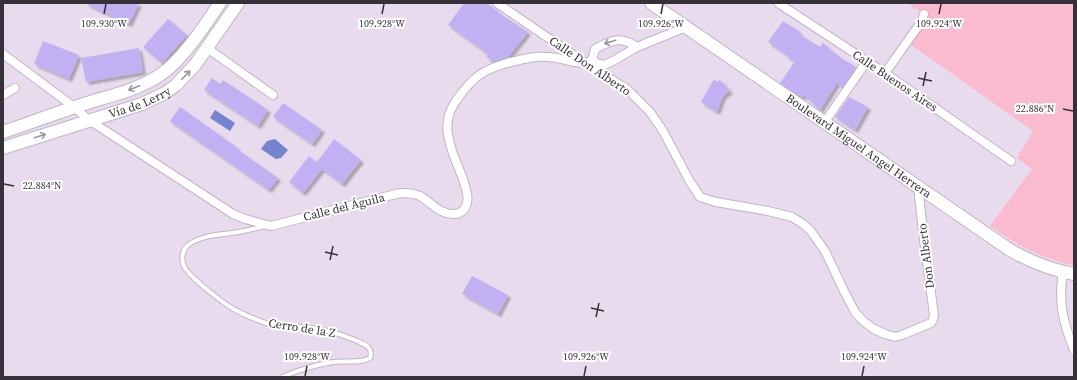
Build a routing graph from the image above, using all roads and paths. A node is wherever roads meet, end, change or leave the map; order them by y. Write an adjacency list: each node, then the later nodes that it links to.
1 (220, 3): 7 (street, Vía de Lerry)
2 (238, 3): 9 (street, Vía de Lerry)
3 (497, 3): 14 (street, Calle Don Alberto)
4 (778, 3): 13 (street, Calle Buenos Aires)
5 (659, 5): 8 (street, Boulevard Miguel Angel Herrera)
6 (924, 14): 15 (street)
7 (207, 23): 9 (street); 19 (street, Vía de Lerry, one-way to 19)
8 (686, 27): 10 (street, Calle del Águila); 21 (street, Boulevard Miguel Angel Herrera)
9 (218, 32): 11 (street, Vía de Lerry)
10 (637, 47): 14 (street, Calle del Águila); 14 (street, one-way to 14)
11 (207, 48): 18 (street); 20 (street, Vía de Lerry, one-way to 11)
12 (3, 54): 19 (street, Calle del Águila)
13 (867, 61): 15 (street, Calle Buenos Aires); 21 (street)
14 (589, 62): 26 (street, Calle del Águila); 28 (street, Calle Don Alberto)
15 (885, 73): 24 (street, Calle Buenos Aires)
16 (15, 88): 17 (street)
17 (3, 95)
18 (273, 95)
19 (74, 107): 20 (street, Calle del Águila); 22 (street, Vía de Lerry)
20 (89, 120): 23 (street, Vía de Lerry, one-way to 20); 26 (street, Calle del Águila)
21 (824, 123): 25 (street, Boulevard Miguel Angel Herrera)
22 (4, 132): 23 (street)
23 (6, 147)
24 (1011, 161)
25 (918, 187): 27 (street, Boulevard Miguel Angel Herrera); 28 (street, Don Alberto)
26 (271, 226): 30 (lane, Cerro de la Z)
27 (1068, 273): 29 (street)
28 (931, 323)
29 (1074, 350)
30 (282, 377)

